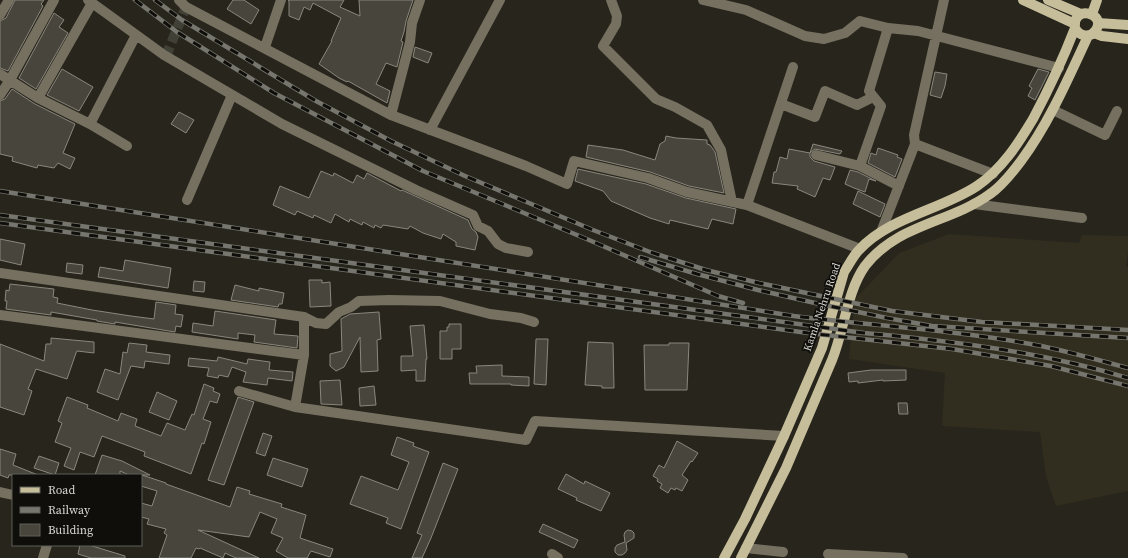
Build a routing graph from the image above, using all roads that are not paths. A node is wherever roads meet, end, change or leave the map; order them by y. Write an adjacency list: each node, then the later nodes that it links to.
1 (10, 0): 15 (street)
2 (54, 0): 27 (street)
3 (281, 0): 23 (street)
4 (420, 0): 35 (street)
5 (500, 0): 37 (street)
6 (611, 0): 45 (street)
7 (703, 0): 19 (street)
8 (944, 0): 21 (street)
9 (1023, 0): 17 (main road)
10 (1048, 0): 14 (main road)
11 (1097, 0): 18 (main road)
12 (90, 1): 20 (street); 31 (street)
13 (185, 2): 23 (street)
14 (1081, 14): 17 (main road, Kamla Nehru Road); 18 (main road)
15 (0, 15)
16 (1128, 25): 18 (main road)
17 (1075, 26): 18 (main road); 25 (main road, Kamla Nehru Road)
18 (1093, 26): 22 (main road); 33 (main road)
19 (888, 28): 21 (street); 30 (street)
20 (136, 35): 29 (street); 36 (street)
21 (937, 36): 25 (street); 38 (street)
22 (1128, 39)
23 (265, 47): 35 (street)
24 (794, 67): 32 (street)
25 (1059, 68): 42 (main road, Kamla Nehru Road)
26 (0, 74): 27 (street)
27 (10, 80): 28 (street); 31 (street)
28 (0, 95)
29 (232, 95): 44 (street); 51 (street)
30 (873, 97): 32 (street); 41 (street)
31 (38, 98): 36 (street)
32 (781, 104): 47 (street)
33 (1053, 110): 34 (street); 46 (main road)
34 (1117, 111)
35 (391, 115): 37 (street)
36 (90, 124): 39 (street)
37 (430, 130): 45 (street)
38 (915, 144): 42 (street); 43 (street)
39 (128, 146)
40 (816, 155): 41 (street)
41 (860, 166): 43 (street)
42 (993, 174): 49 (main road, Kamla Nehru Road)
43 (899, 186): 49 (street)
44 (187, 200)
45 (732, 202): 47 (street)
46 (974, 204): 48 (street); 63 (main road)
47 (747, 205): 50 (street)
48 (1082, 218)
49 (881, 232): 50 (main road, Kamla Nehru Road)
50 (860, 249): 59 (main road, Kamla Nehru Road)
51 (528, 252)
52 (0, 273): 54 (street)
53 (0, 315): 56 (street)
54 (304, 317): 55 (street); 56 (street)
55 (534, 322)
56 (304, 355): 58 (street)
57 (239, 391): 58 (street)
58 (295, 407): 59 (street)
59 (784, 436): 62 (main road, Kamla Nehru Road)
60 (0, 492): 61 (street)
61 (12, 495)
62 (745, 519): 63 (main road); 68 (main road, Kamla Nehru Road)
63 (758, 526): 65 (main road)
64 (47, 546): 69 (street)
65 (746, 548): 66 (street); 70 (main road)
66 (782, 552)
67 (828, 554): 71 (street)
68 (728, 557)
69 (43, 558)
70 (741, 558)
71 (902, 558)

